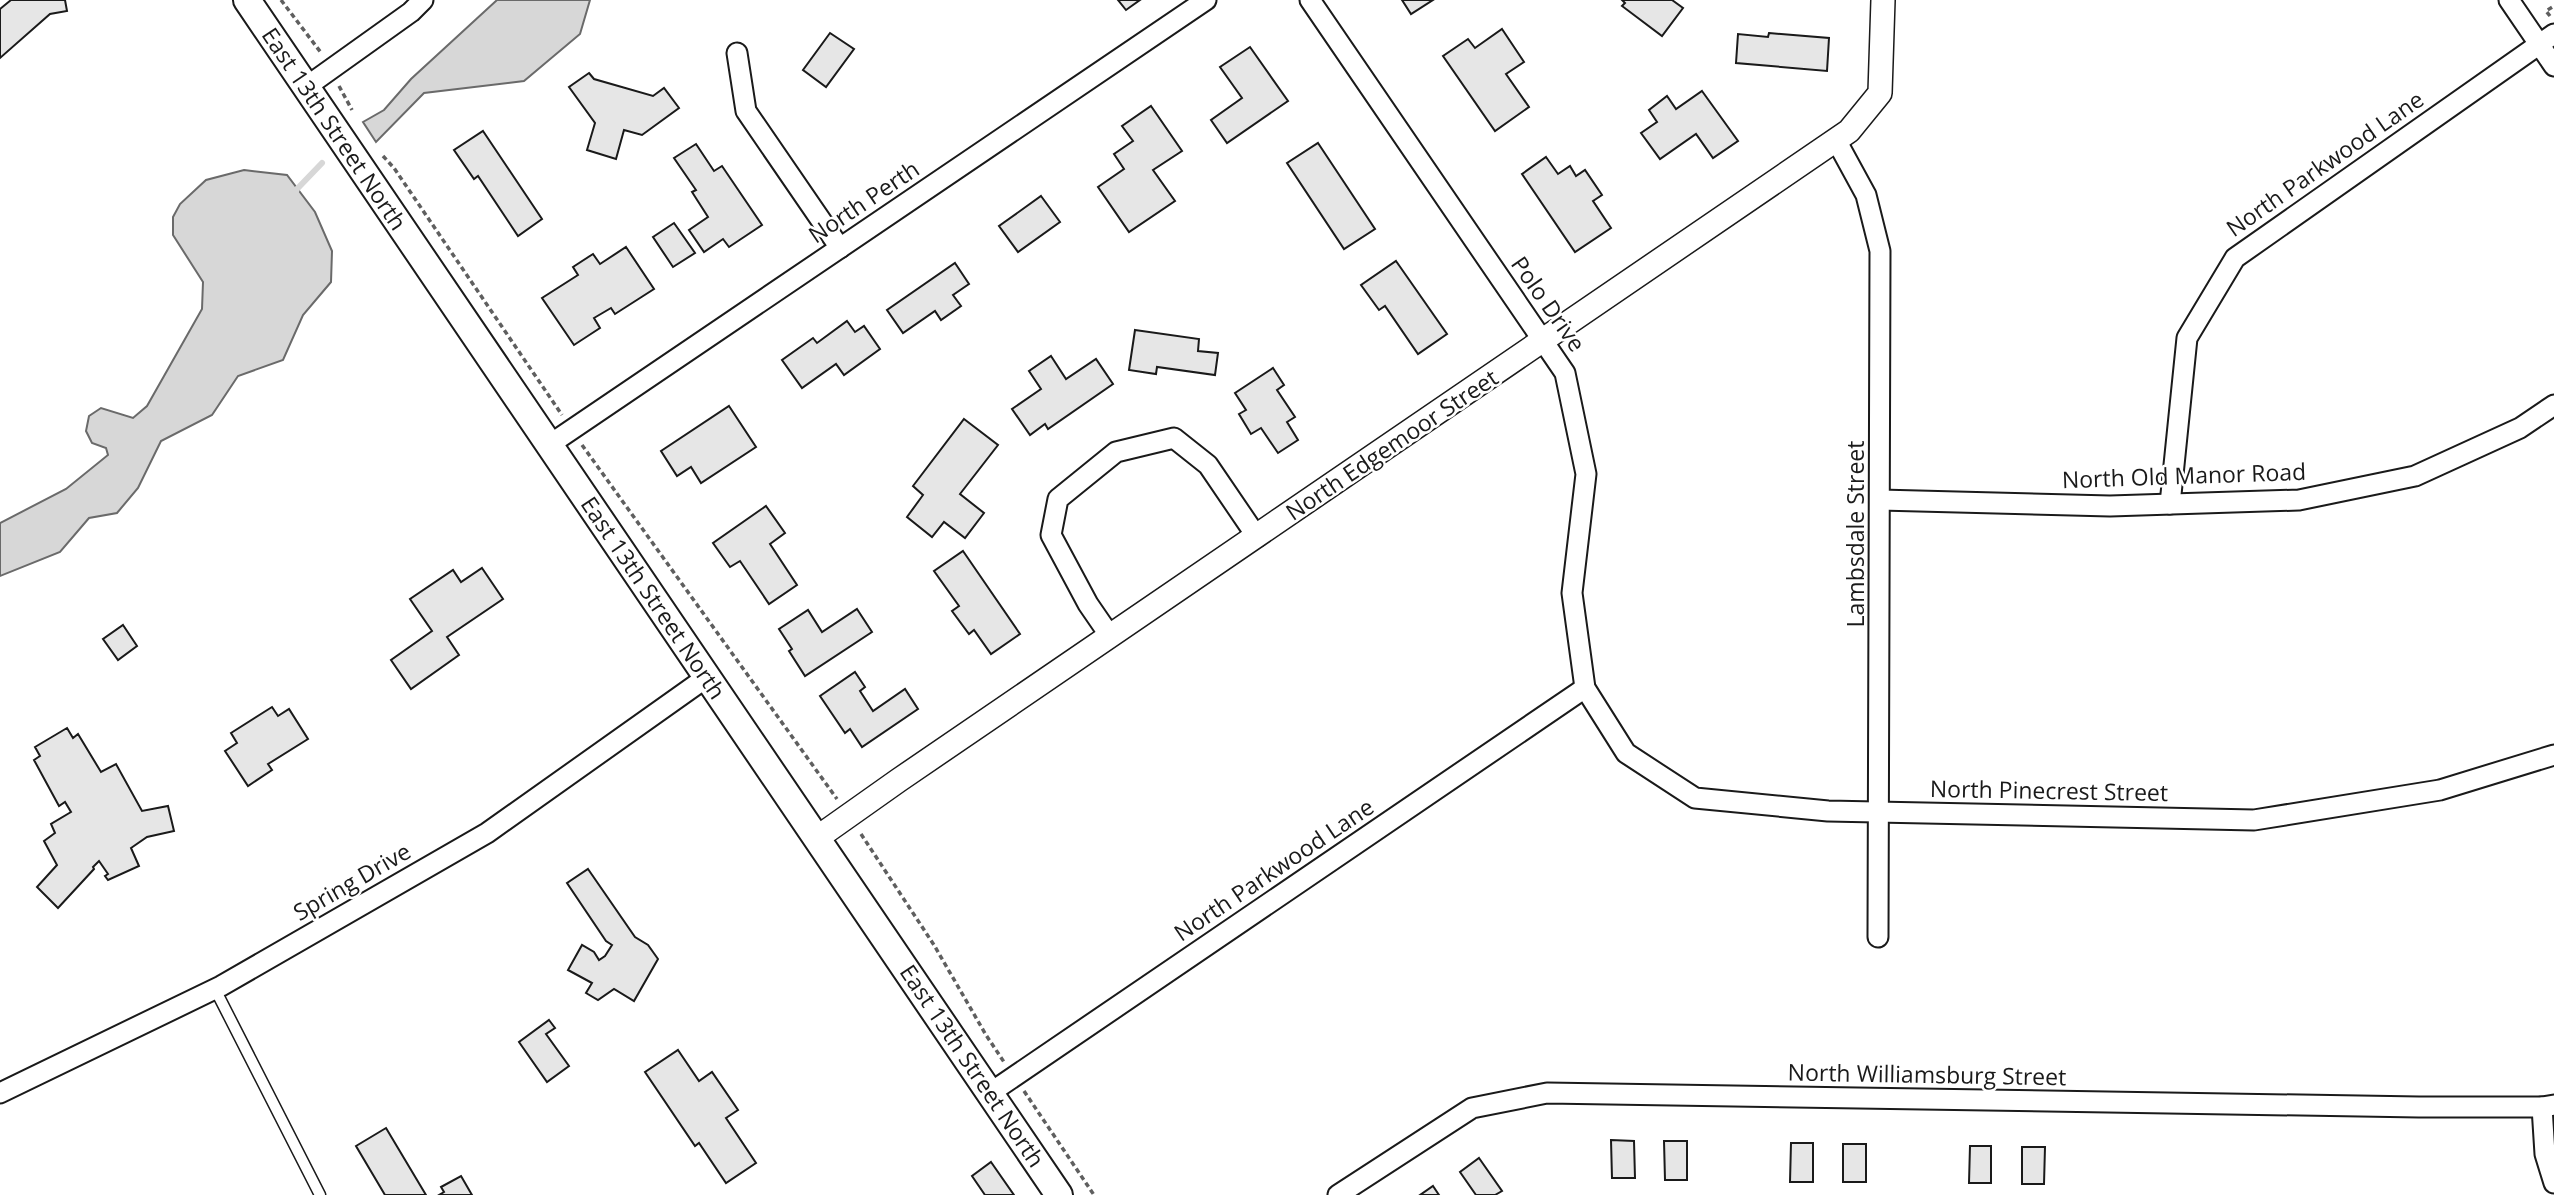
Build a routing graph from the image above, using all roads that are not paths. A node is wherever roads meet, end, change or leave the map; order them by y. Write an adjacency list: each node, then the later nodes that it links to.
1 (247, 0): 10 (main road, East 13th Street North)
2 (423, 0): 10 (street)
3 (1206, 0): 12 (street, North Perth)
4 (1310, 0): 13 (street, Polo Drive)
5 (1883, 0): 11 (street, North Edgemoor Street)
6 (2509, 0): 7 (street)
7 (2547, 39): 9 (street); 17 (street, North Parkwood Lane)
8 (737, 53): 12 (street)
9 (2554, 66)
10 (306, 87): 15 (main road, East 13th Street North)
11 (1836, 140): 13 (street, North Edgemoor Street); 16 (street, Lambsdale Street)
12 (841, 248): 15 (street, North Perth)
13 (1543, 342): 18 (street, North Edgemoor Street); 21 (street, Polo Drive)
14 (2554, 405): 17 (street, North Old Manor Road)
15 (549, 445): 20 (main road, East 13th Street North)
16 (1881, 500): 17 (street, North Old Manor Road); 23 (street, Lambsdale Street)
17 (2170, 504)
18 (1256, 537): 19 (street, North Edgemoor Street); 19 (street)
19 (1110, 636): 24 (street, North Edgemoor Street)
20 (707, 677): 24 (main road, East 13th Street North); 26 (street, Spring Drive)
21 (1585, 688): 23 (street, North Pinecrest Street); 28 (street, North Parkwood Lane)
22 (2554, 755): 23 (street, North Pinecrest Street)
23 (1879, 812): 25 (street, Lambsdale Street)
24 (817, 838): 28 (main road, East 13th Street North)
25 (1878, 937)
26 (215, 989): 27 (street, Spring Drive); 31 (lane)
27 (0, 1093)
28 (990, 1093): 32 (main road, East 13th Street North)
29 (2548, 1106): 30 (street); 33 (street, North Williamsburg Street)
30 (2554, 1183)
31 (320, 1195)
32 (1059, 1195)
33 (1338, 1195)

